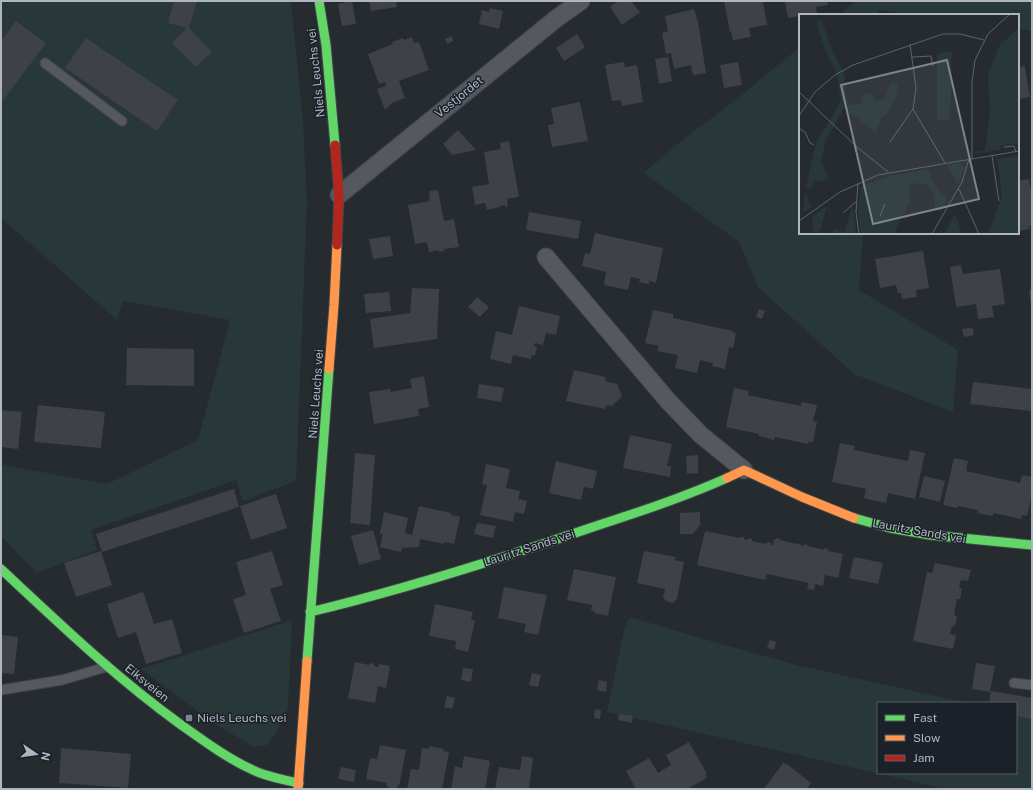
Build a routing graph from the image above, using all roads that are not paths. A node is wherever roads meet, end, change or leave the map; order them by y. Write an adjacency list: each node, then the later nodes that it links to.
1 (319, 1): 5 (street, Niels Leuchs vei)
2 (581, 1): 5 (street, Vestjordet)
3 (45, 63): 4 (lane)
4 (122, 121)
5 (339, 195): 10 (street, Niels Leuchs vei)
6 (546, 257): 7 (street, Lauritz Sands vei)
7 (744, 470): 8 (street, Lauritz Sands vei); 10 (street, Lauritz Sands vei)
8 (1032, 545)
9 (1, 569): 11 (street, Eiksveien)
10 (310, 612): 15 (street, Niels Leuchs vei)
11 (107, 667): 14 (lane); 15 (street, Eiksveien)
12 (1014, 683): 13 (lane)
13 (1032, 685)
14 (1, 690)
15 (299, 786)

